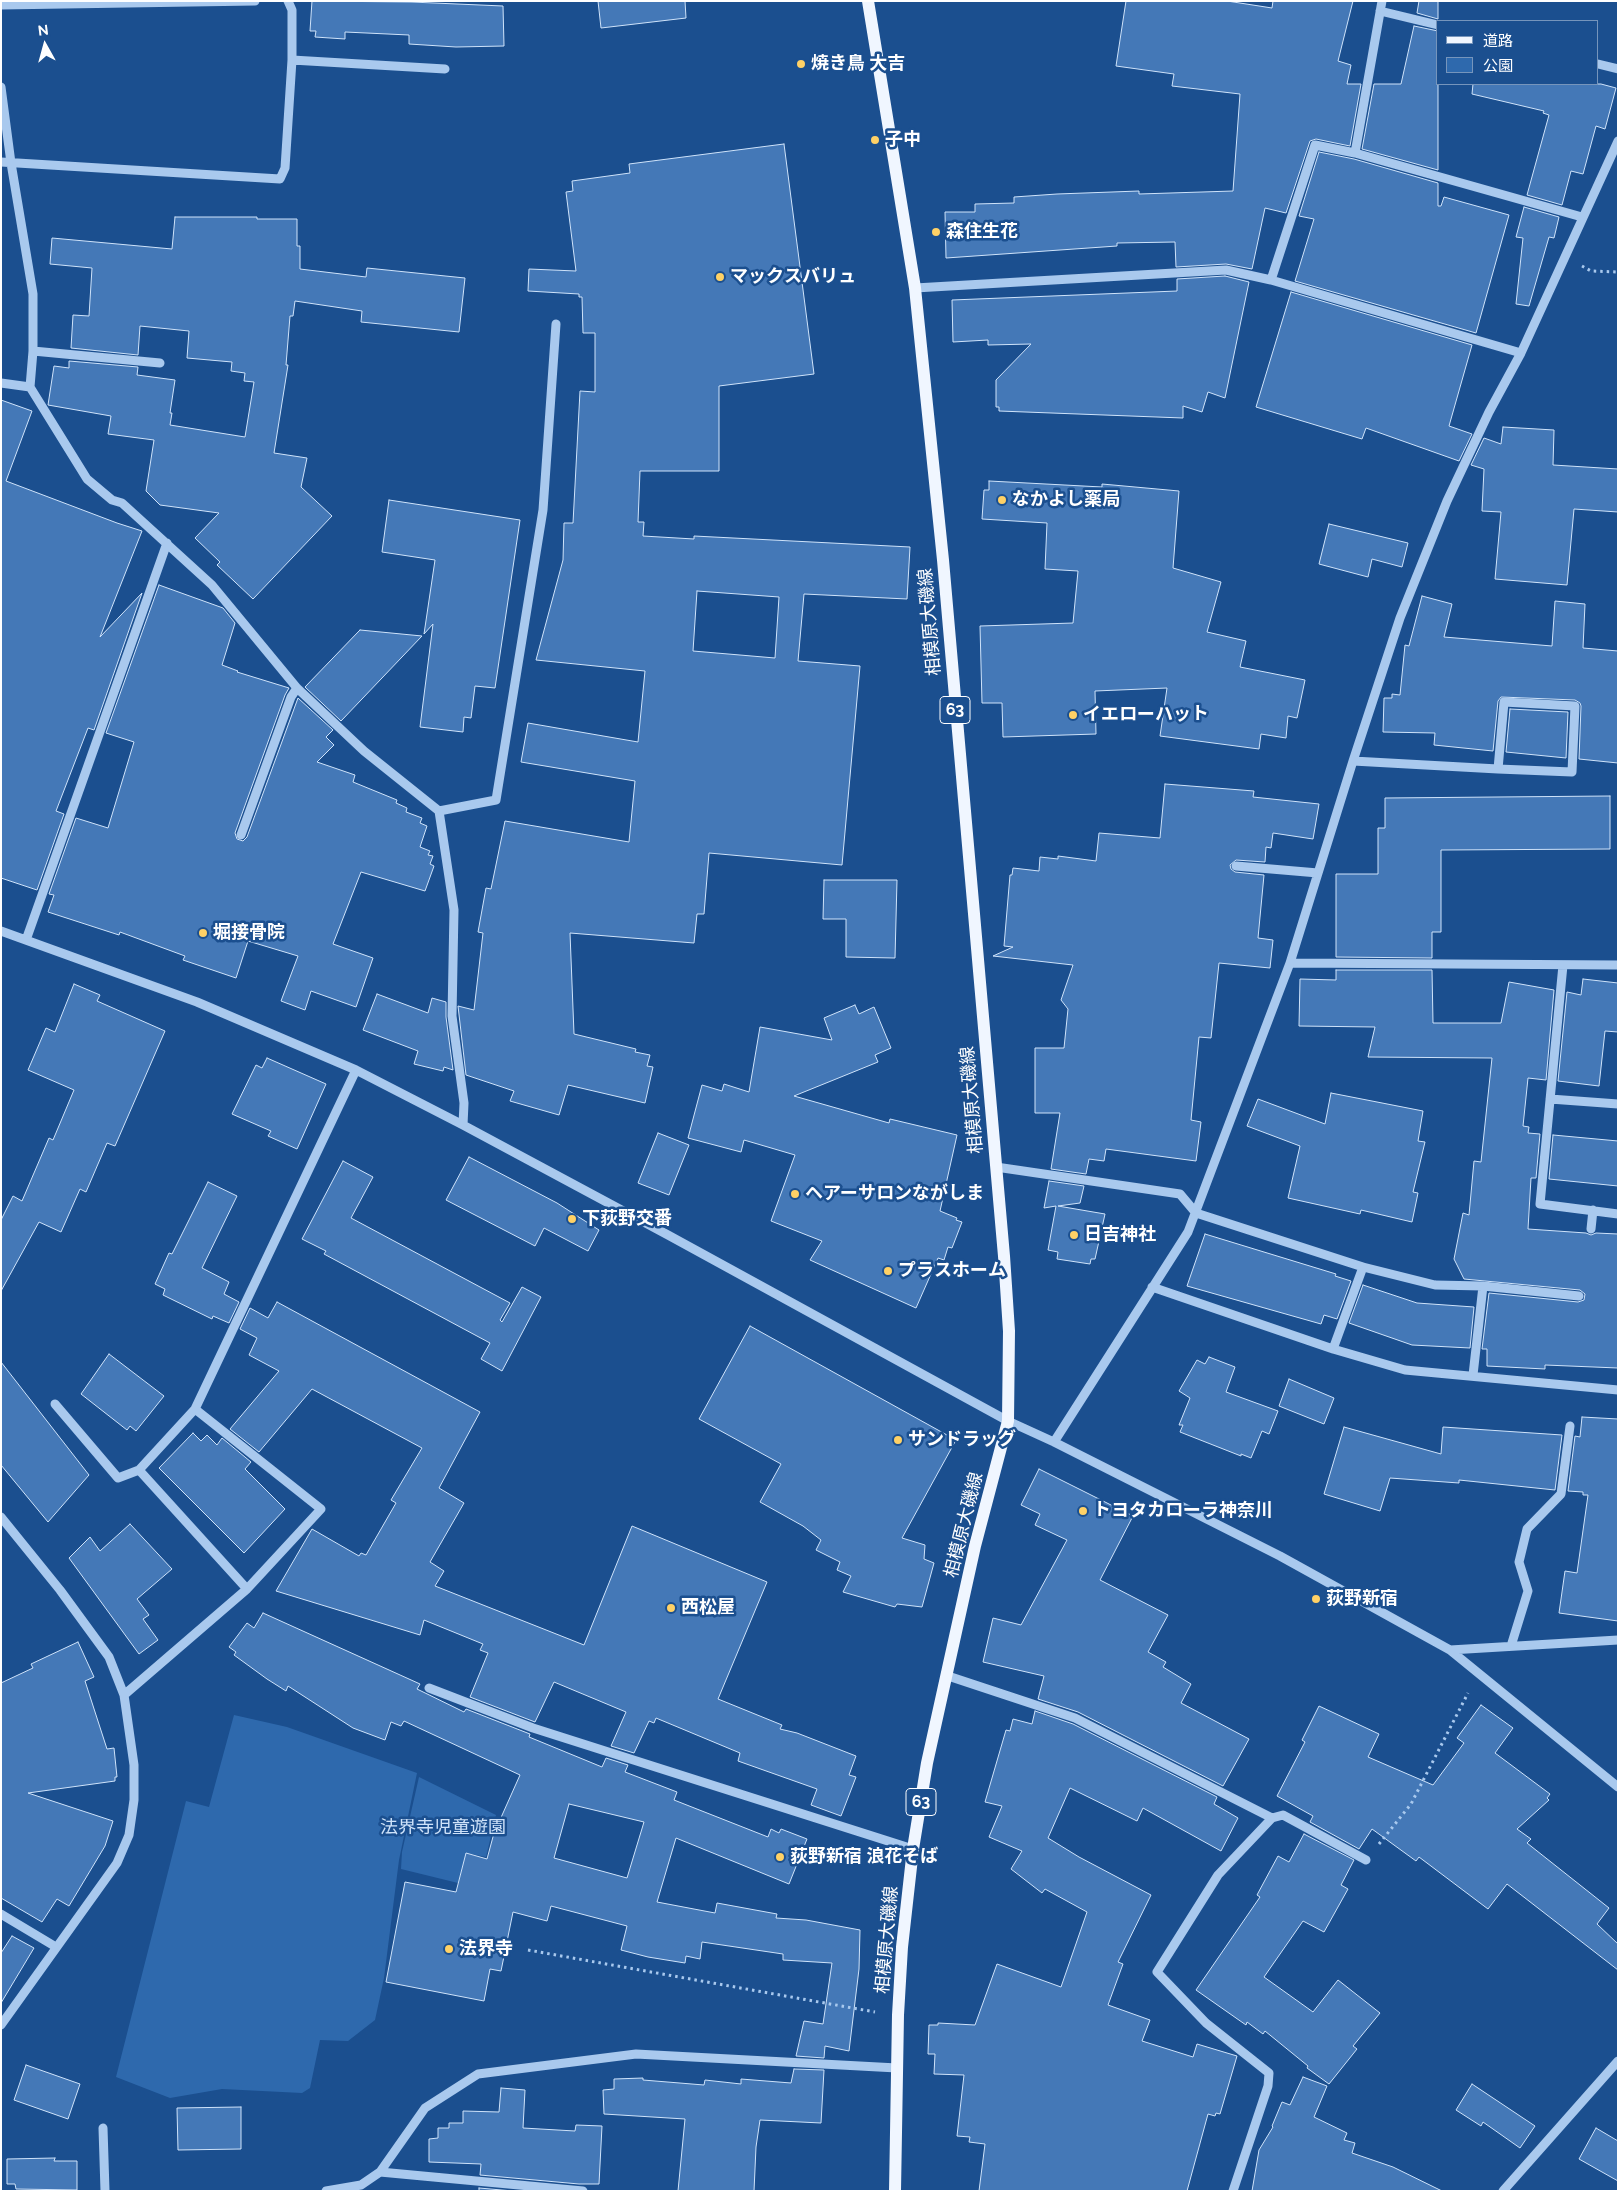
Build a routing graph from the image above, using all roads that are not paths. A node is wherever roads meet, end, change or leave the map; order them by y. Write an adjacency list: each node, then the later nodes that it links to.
1 (255, 1): 5 (street)
2 (288, 1): 8 (street)
3 (868, 1): 19 (main road, 相模原大磯線 / 63)
4 (1382, 1): 6 (street)
5 (1, 5)
6 (1380, 11): 7 (street); 14 (street)
7 (1436, 25)
8 (292, 60): 10 (street); 16 (street)
9 (1599, 64): 11 (street)
10 (444, 69)
11 (1618, 69)
12 (1, 87): 16 (street)
13 (1618, 141): 17 (street)
14 (1355, 154): 17 (street); 18 (street)
15 (1, 162): 16 (street)
16 (11, 163): 21 (street)
17 (1582, 218): 22 (street)
18 (1271, 280): 19 (street); 22 (street)
19 (915, 288): 43 (main road, 相模原大磯線 / 63)
20 (556, 324): 30 (street)
21 (33, 351): 23 (street); 25 (street)
22 (1521, 353): 28 (street)
23 (160, 363)
24 (1, 383): 25 (street)
25 (30, 387): 26 (street)
26 (167, 543): 27 (street); 35 (street)
27 (297, 688): 30 (street); 31 (street)
28 (1353, 760): 29 (street); 33 (street)
29 (1498, 768): 29 (street)
30 (439, 812): 42 (street)
31 (241, 835)
32 (1236, 866): 33 (street)
33 (1318, 873): 36 (street)
34 (1, 931): 35 (street)
35 (26, 940): 39 (street)
36 (1290, 963): 37 (street); 45 (street)
37 (1563, 965): 38 (street); 40 (street)
38 (1618, 965)
39 (356, 1070): 42 (street); 56 (street)
40 (1550, 1098): 41 (street); 44 (street)
41 (1618, 1104)
42 (464, 1125): 57 (street)
43 (996, 1167): 45 (street); 57 (main road, 相模原大磯線 / 63)
44 (1593, 1210): 46 (street); 47 (street)
45 (1196, 1213): 48 (street); 50 (street)
46 (1618, 1214)
47 (1591, 1229)
48 (1363, 1267): 49 (street); 52 (street)
49 (1483, 1286): 51 (street); 53 (street)
50 (1152, 1287): 52 (street); 59 (street)
51 (1579, 1296)
52 (1333, 1349): 53 (street)
53 (1473, 1375): 54 (street)
54 (1618, 1390)
55 (55, 1404): 60 (street)
56 (194, 1409): 60 (street); 62 (street)
57 (1008, 1422): 59 (street); 66 (main road, 相模原大磯線 / 63)
58 (1570, 1426): 64 (street)
59 (1054, 1442): 65 (street)
60 (139, 1470): 62 (street)
61 (1, 1518): 68 (street)
62 (247, 1589): 68 (street)
63 (1618, 1640): 64 (street)
64 (1511, 1646): 65 (street)
65 (1450, 1650): 69 (street)
66 (948, 1676): 70 (street); 71 (main road, 相模原大磯線 / 63)
67 (429, 1688): 71 (street)
68 (124, 1696): 74 (street)
69 (1618, 1787)
70 (1272, 1818): 72 (street); 84 (street)
71 (913, 1849): 77 (main road, 相模原大磯線 / 63)
72 (1366, 1860)
73 (1, 1914): 74 (street)
74 (56, 1947): 75 (street)
75 (1, 2025)
76 (1618, 2061): 85 (street)
77 (897, 2068): 79 (street); 83 (main road, 相模原大磯線 / 63)
78 (103, 2128): 80 (street)
79 (380, 2172): 81 (street); 82 (street)
80 (105, 2191)
81 (326, 2191)
82 (583, 2191)
83 (895, 2191)
84 (1233, 2191)
85 (1504, 2191)

